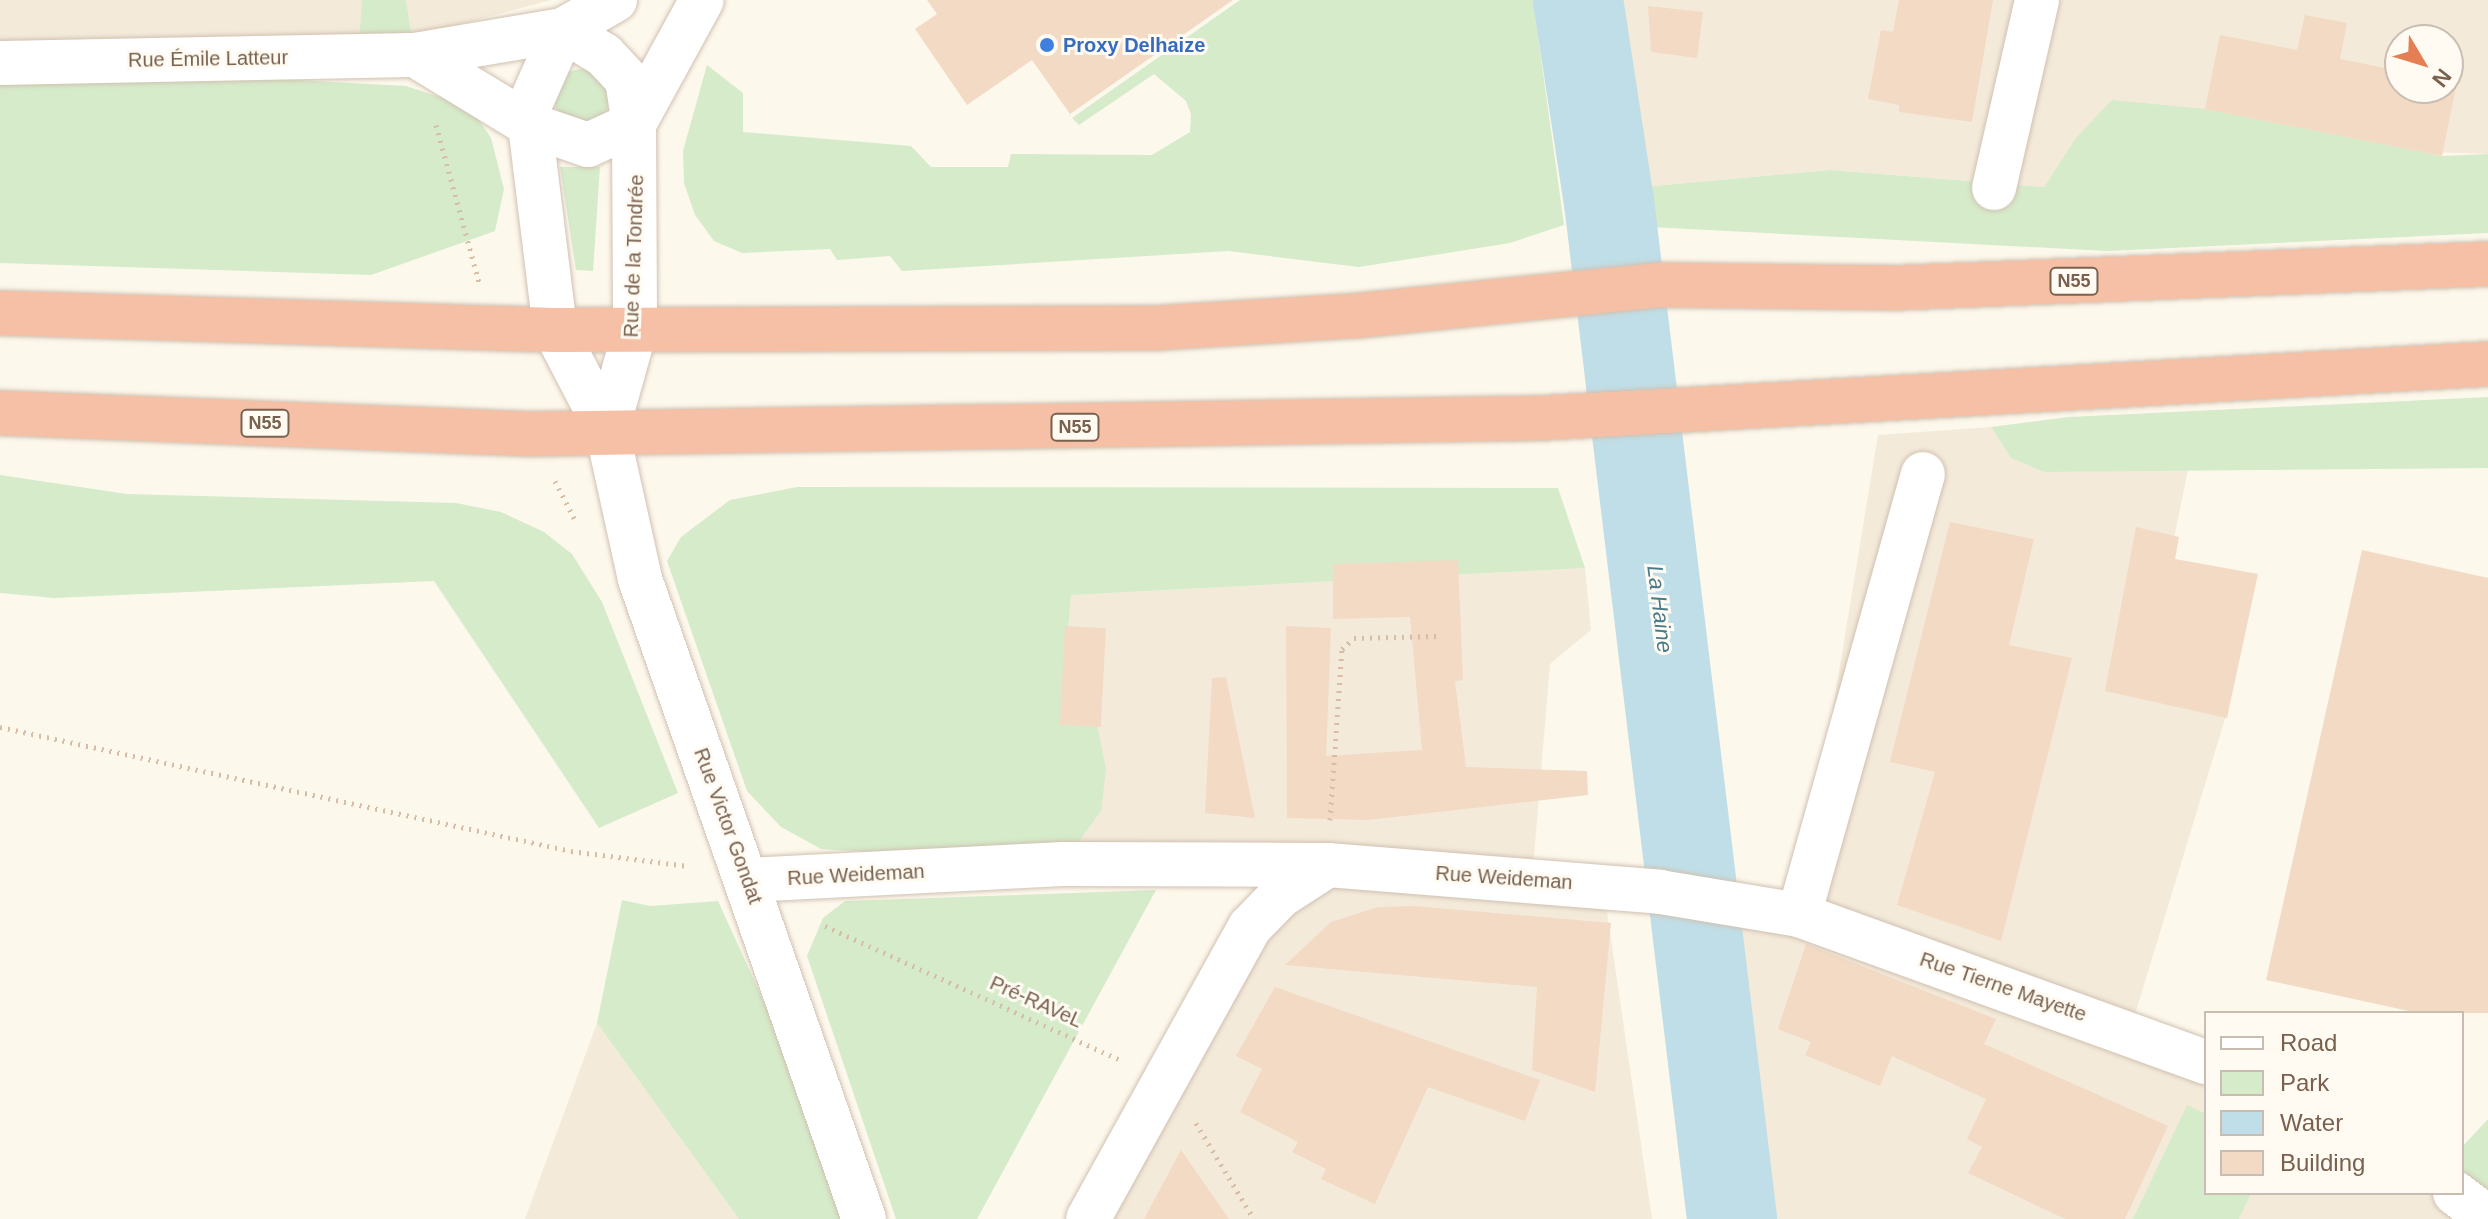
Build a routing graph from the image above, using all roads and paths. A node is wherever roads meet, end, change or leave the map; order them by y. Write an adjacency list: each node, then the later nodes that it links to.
1 (615, 0): 4 (street)
2 (702, 0): 7 (street, Rue de la Tondrée)
3 (2037, 0): 9 (street)
4 (563, 30): 5 (street, Rue Émile Latteur); 7 (street); 8 (street)
5 (415, 55): 6 (street, Rue Émile Latteur); 8 (street)
6 (0, 63)
7 (634, 124): 8 (street); 13 (street, Rue de la Tondrée)
8 (530, 125): 12 (street)
9 (1994, 188)
10 (2488, 264): 13 (highway, N55)
11 (0, 313): 12 (highway, N55)
12 (555, 330): 13 (highway, N55); 16 (street)
13 (635, 330): 16 (street, Rue de la Tondrée)
14 (2488, 364): 16 (highway, N55)
15 (0, 413): 16 (highway, N55)
16 (607, 430): 21 (street, Rue Victor Gondat)
17 (1923, 474): 22 (street)
18 (1437, 636): 20 (path)
19 (0, 727): 21 (path)
20 (1328, 865): 21 (street, Rue Weideman); 22 (street, Rue Weideman); 25 (street)
21 (748, 880): 28 (street, Rue Victor Gondat)
22 (1799, 915): 24 (street, Rue Tierne Mayette)
23 (820, 924): 25 (path, Pré-RAVeL)
24 (2204, 1061)
25 (1162, 1083): 29 (street); 30 (path, Pré-RAVeL)
26 (2458, 1195): 27 (street)
27 (2488, 1218)
28 (864, 1219)
29 (1088, 1219)
30 (1254, 1219)

